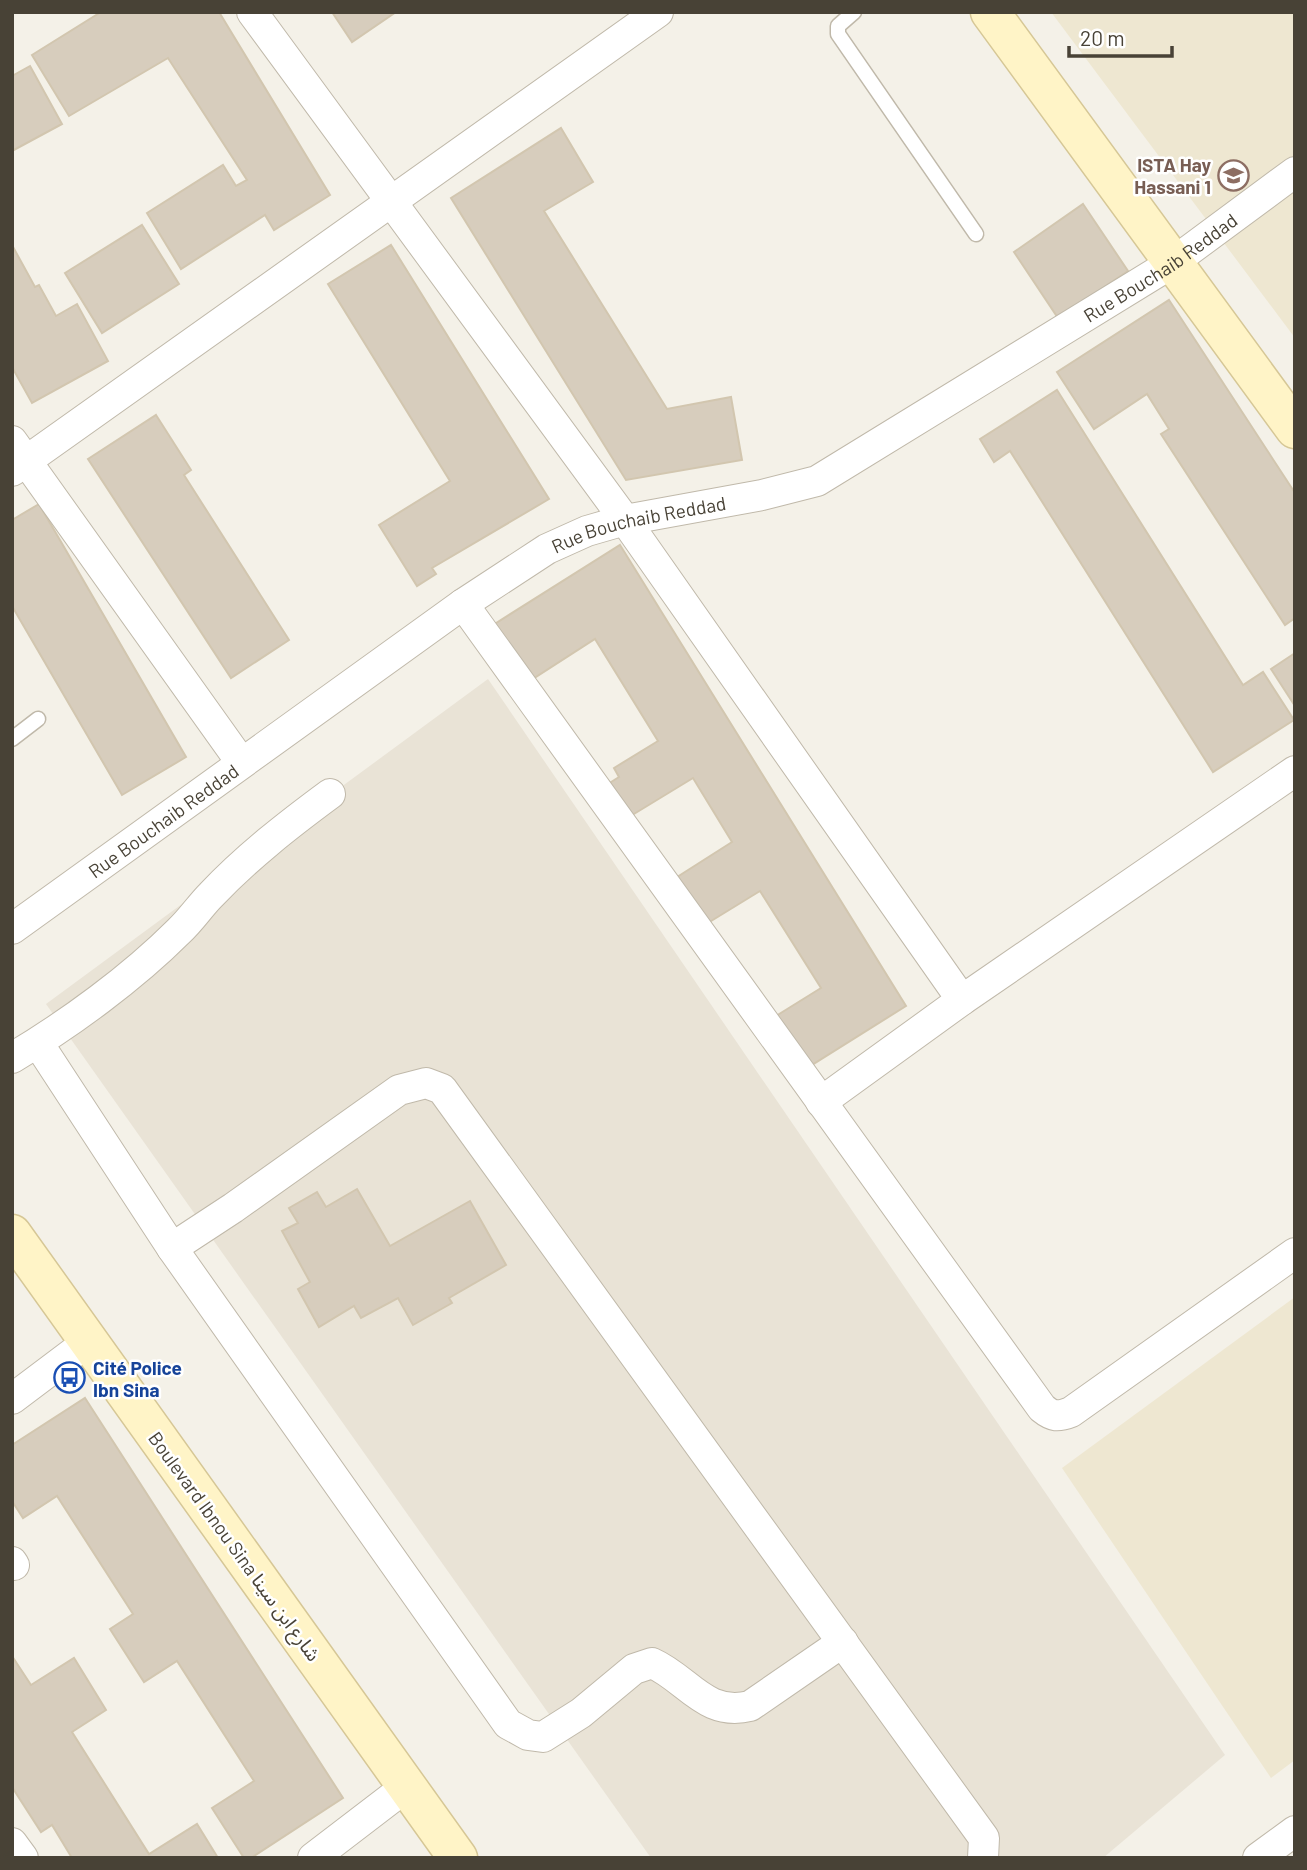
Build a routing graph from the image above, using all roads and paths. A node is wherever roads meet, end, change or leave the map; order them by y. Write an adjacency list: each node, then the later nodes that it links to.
1 (252, 12): 6 (street)
2 (658, 12): 6 (street)
3 (854, 12): 7 (lane)
4 (990, 12): 8 (main road)
5 (1295, 172): 8 (street, Rue Bouchaib Reddad)
6 (391, 204): 10 (street); 11 (street)
7 (976, 234)
8 (1172, 263): 9 (main road); 11 (street, Rue Bouchaib Reddad)
9 (1295, 429)
10 (17, 458): 15 (street)
11 (625, 520): 12 (street, Rue Bouchaib Reddad); 19 (street)
12 (463, 604): 15 (street, Rue Bouchaib Reddad); 22 (street)
13 (38, 719): 14 (lane)
14 (12, 739)
15 (241, 762): 18 (street, Rue Bouchaib Reddad)
16 (1295, 771): 19 (street)
17 (330, 794): 20 (street)
18 (12, 929)
19 (962, 1000): 22 (street)
20 (38, 1043): 21 (street); 24 (street)
21 (12, 1058)
22 (821, 1102): 25 (street)
23 (12, 1234): 26 (main road, Boulevard Ibnou Sina شارع ابن سينا)
24 (172, 1248): 28 (street); 28 (street)
25 (1295, 1253)
26 (89, 1341): 27 (street); 29 (main road, Boulevard Ibnou Sina شارع ابن سينا)
27 (12, 1399)
28 (843, 1642): 35 (street)
29 (407, 1786): 33 (street); 34 (main road, Boulevard Ibnou Sina شارع ابن سينا)
30 (1295, 1831): 36 (street)
31 (12, 1843): 32 (street)
32 (23, 1858)
33 (313, 1858)
34 (458, 1858)
35 (983, 1858)
36 (1258, 1858)

